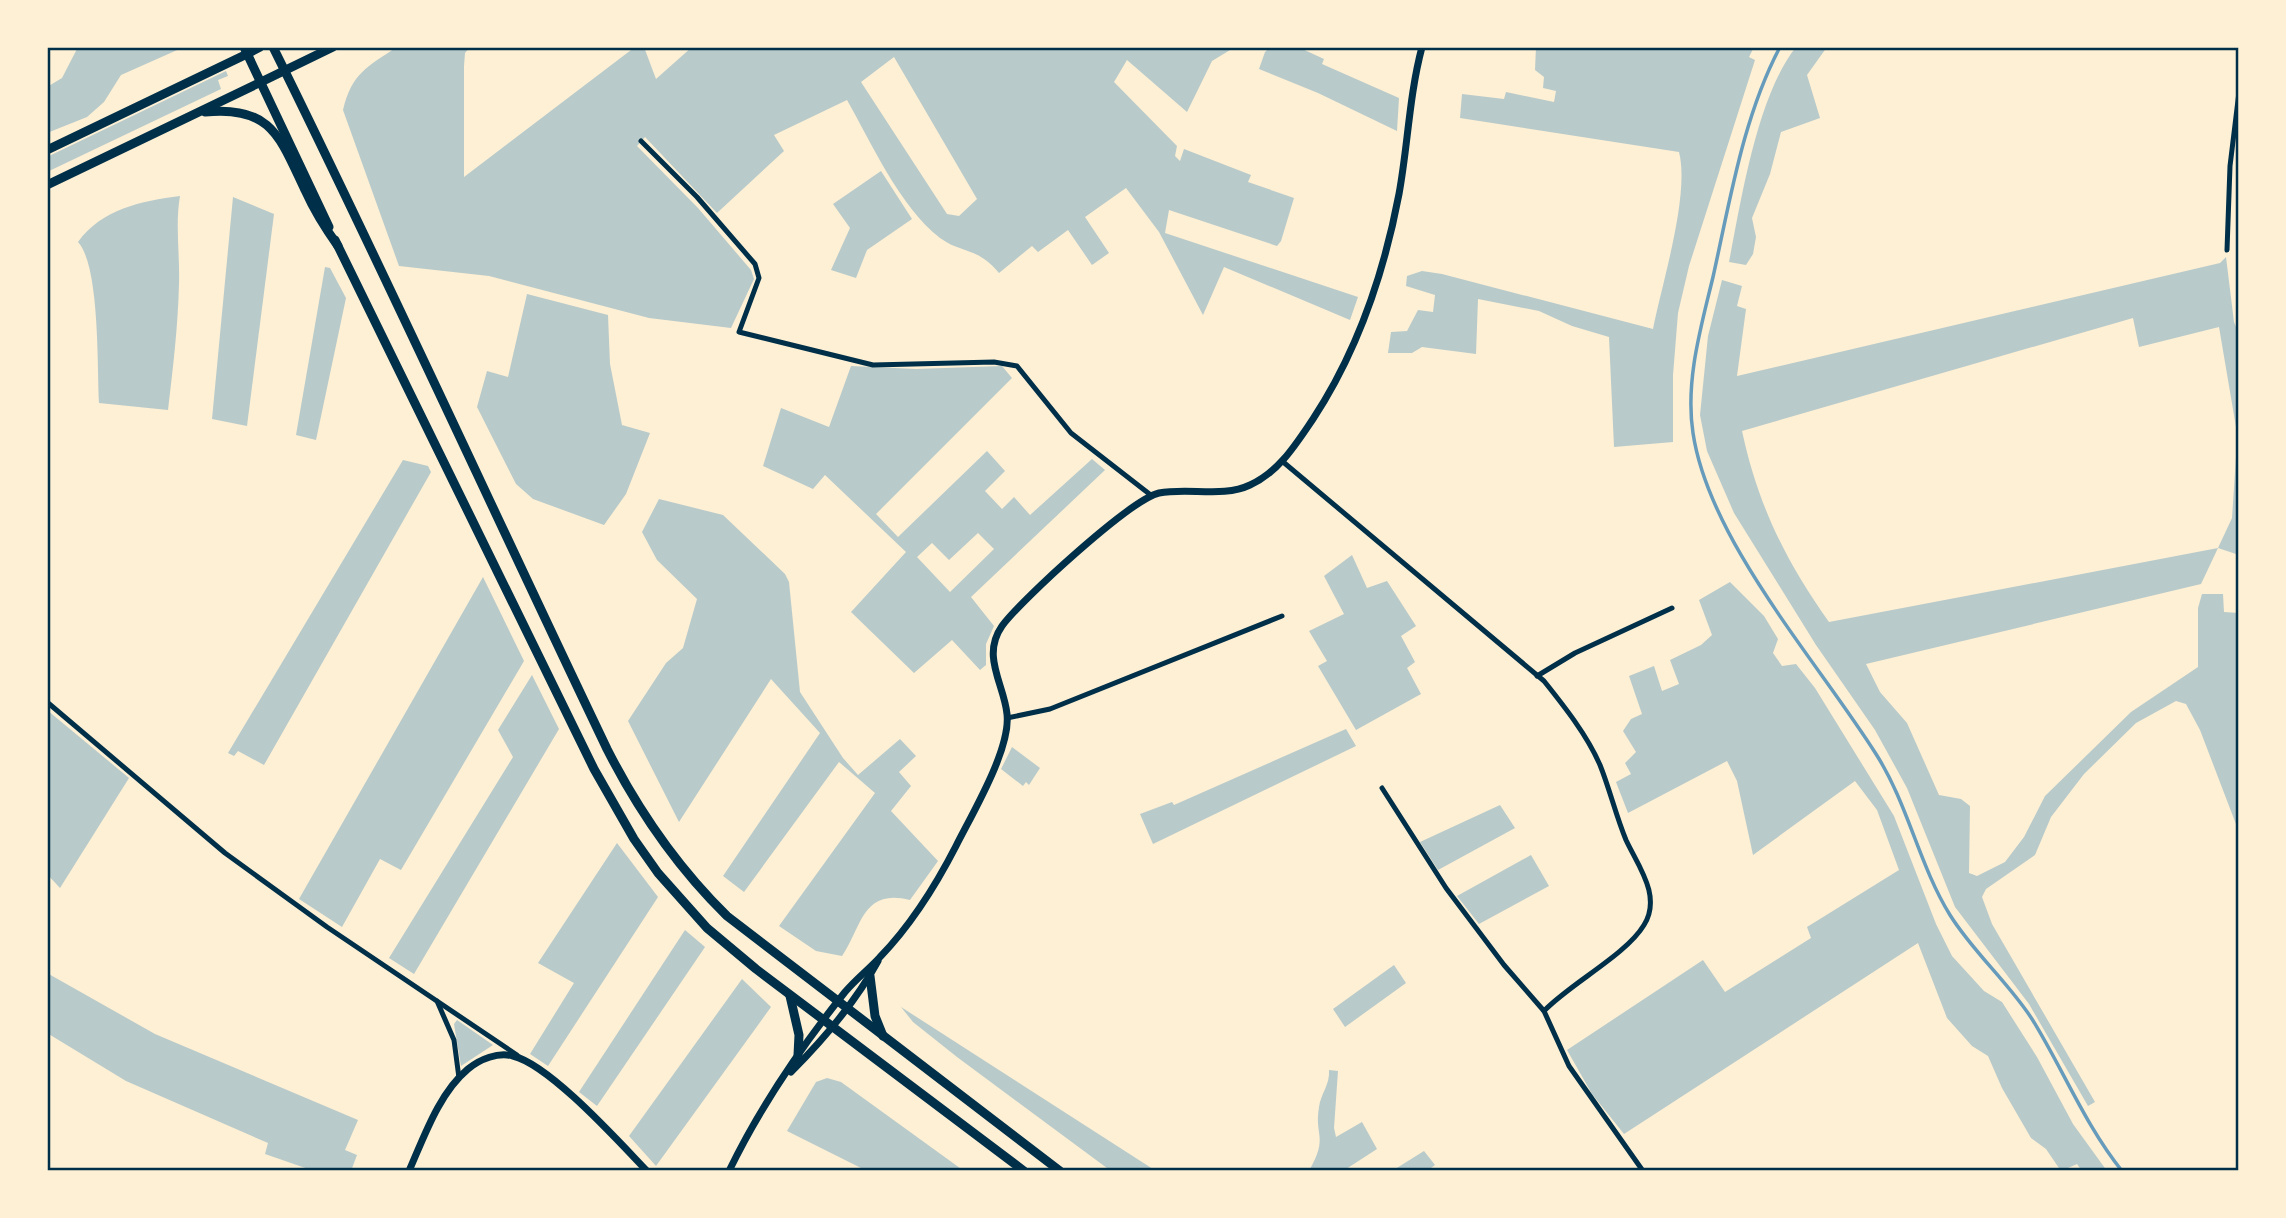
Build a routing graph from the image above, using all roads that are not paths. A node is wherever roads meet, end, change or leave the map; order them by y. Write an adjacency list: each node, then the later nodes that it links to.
1 (260, 47): 5 (main road)
2 (273, 47): 6 (main road)
3 (332, 47): 6 (main road)
4 (1422, 47): 15 (street)
5 (245, 50): 7 (main road); 11 (main road)
6 (285, 71): 7 (main road); 27 (main road)
7 (261, 82): 9 (main road); 13 (main road)
8 (2239, 92): 14 (street)
9 (197, 113): 12 (main road); 13 (main road)
10 (641, 141): 16 (street)
11 (47, 150)
12 (47, 185)
13 (338, 246): 25 (main road)
14 (2227, 250)
15 (1282, 461): 16 (street); 19 (street)
16 (1152, 495): 21 (street)
17 (1672, 608): 19 (street)
18 (1282, 616): 21 (street)
19 (1537, 676): 29 (street)
20 (47, 702): 26 (street)
21 (1007, 718): 23 (street)
22 (1382, 788): 29 (street)
23 (881, 957): 24 (street); 27 (street)
24 (870, 976): 28 (street); 32 (main road)
25 (789, 994): 30 (main road); 33 (main road)
26 (435, 998): 34 (street); 35 (street)
27 (837, 1002): 28 (main road); 30 (street)
28 (847, 1010): 31 (street); 32 (main road)
29 (1544, 1011): 42 (street)
30 (823, 1020): 31 (main road); 33 (street)
31 (833, 1028): 36 (street); 40 (main road)
32 (884, 1038): 41 (main road)
33 (798, 1055): 36 (street)
34 (522, 1059): 35 (street); 38 (street)
35 (459, 1079): 37 (street)
36 (783, 1080): 39 (street)
37 (409, 1171)
38 (647, 1171)
39 (729, 1171)
40 (1024, 1171)
41 (1060, 1171)
42 (1643, 1171)

